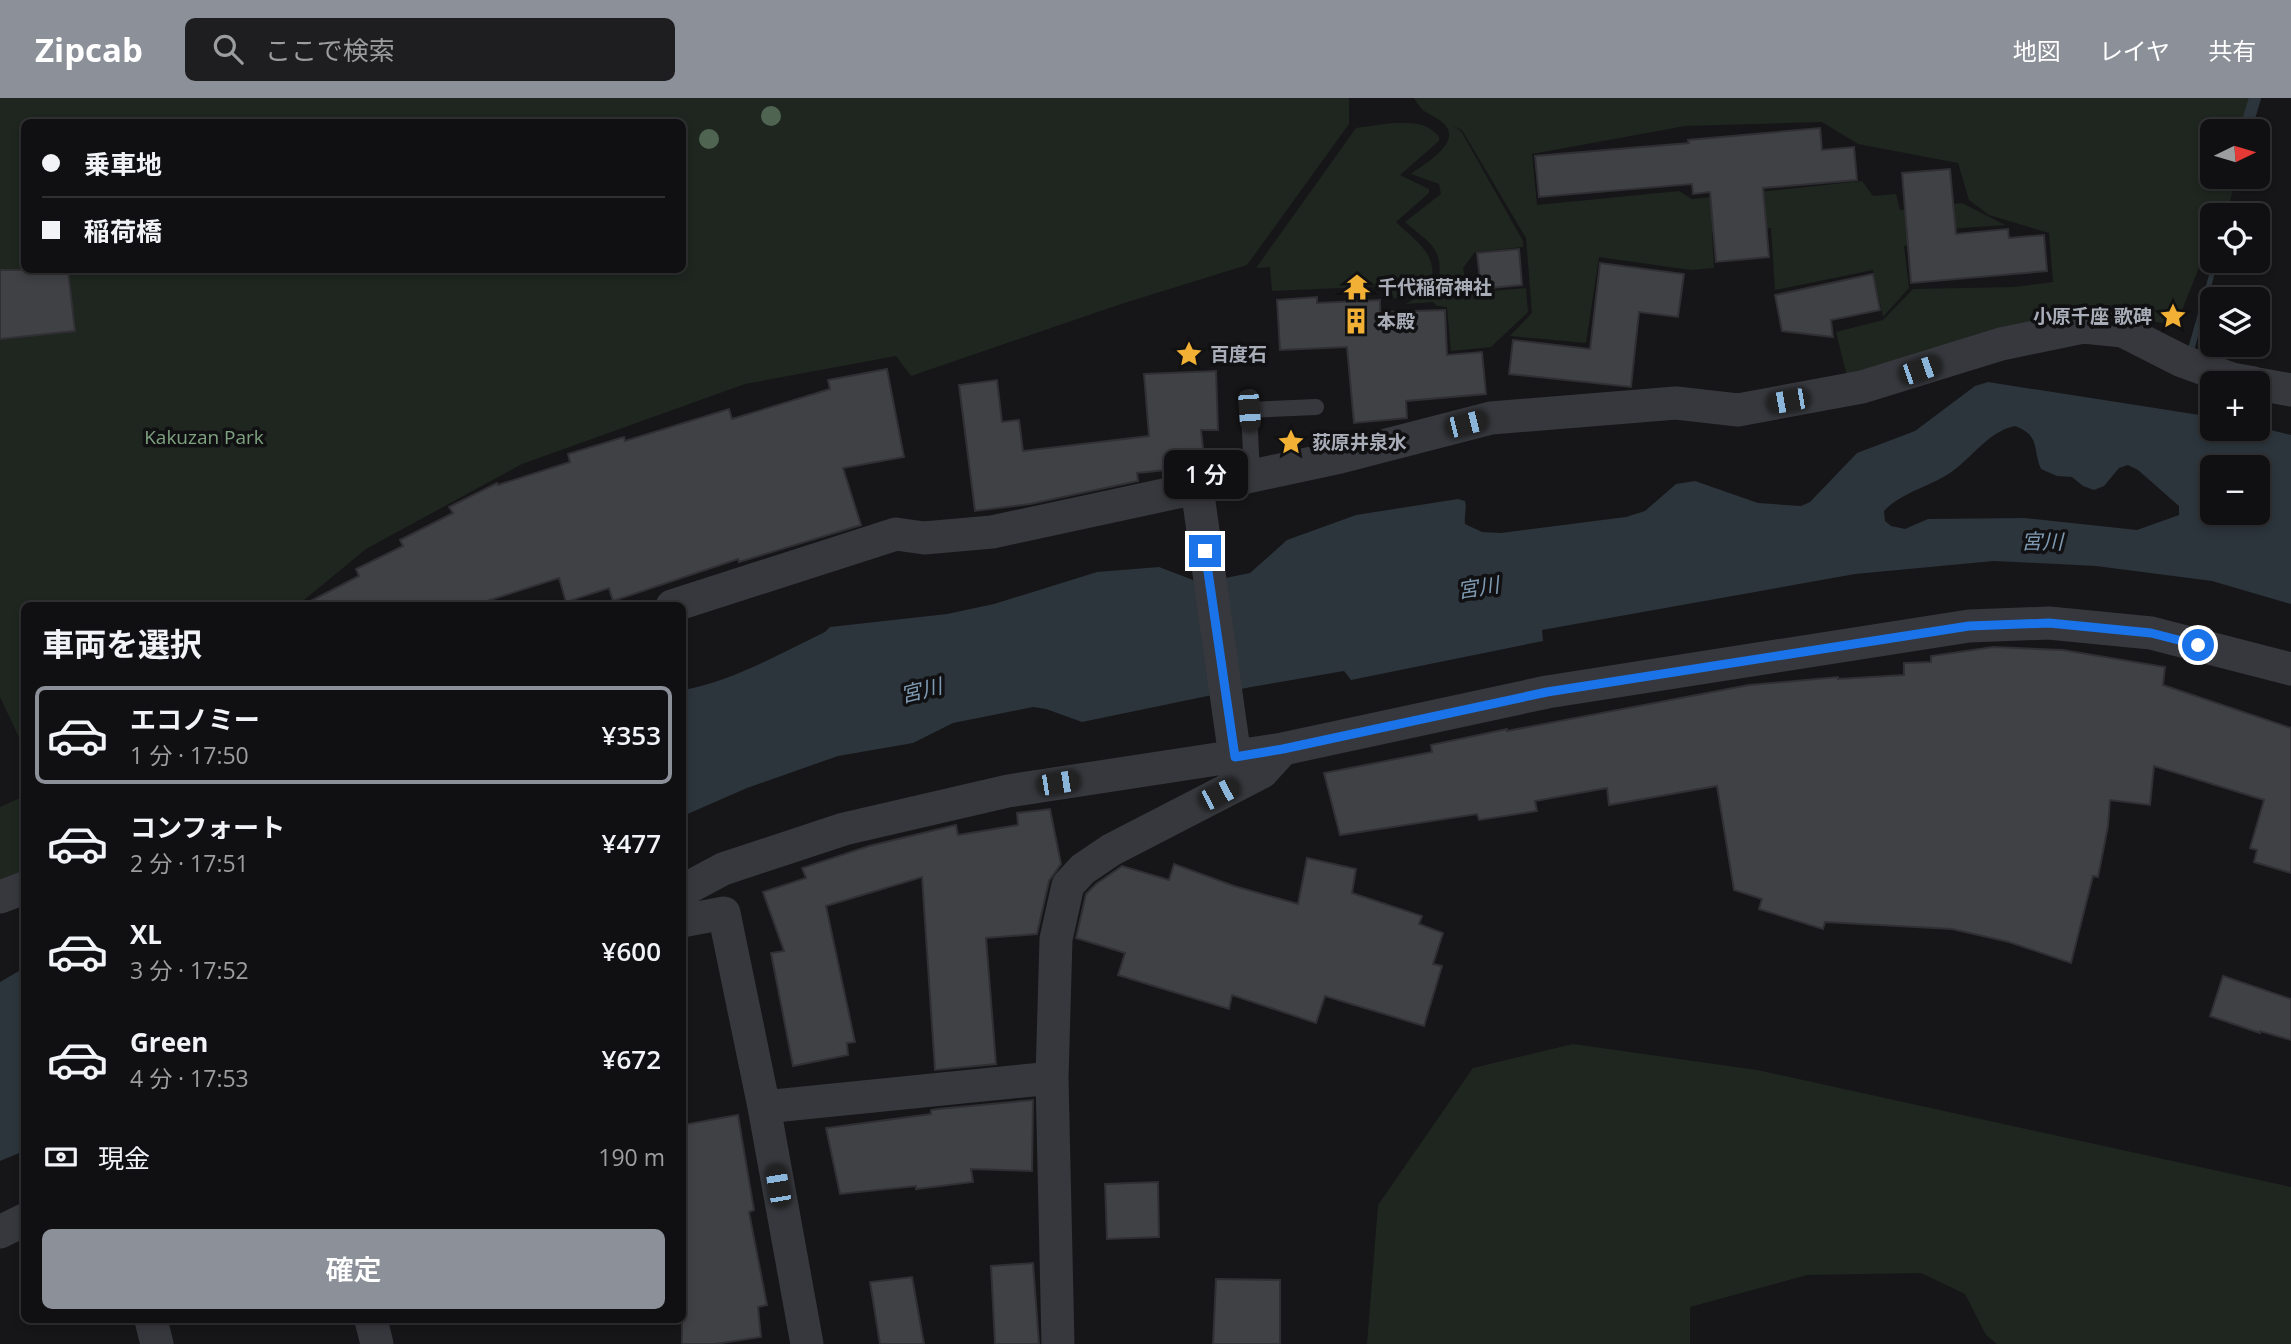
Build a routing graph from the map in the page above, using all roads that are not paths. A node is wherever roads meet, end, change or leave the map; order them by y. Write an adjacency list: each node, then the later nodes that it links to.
1 (2210, 371): 5 (street)
2 (2270, 386): 3 (street)
3 (2291, 390)
4 (1316, 407): 5 (lane)
5 (1252, 475): 6 (street)
6 (1197, 492): 7 (street); 10 (street)
7 (684, 602)
8 (2291, 669): 9 (street)
9 (1283, 749): 10 (street); 15 (street)
10 (1234, 750): 12 (street)
11 (21, 889): 13 (street)
12 (686, 889)
13 (0, 897)
14 (686, 919): 16 (street)
15 (1052, 1078): 16 (street); 24 (street)
16 (764, 1107): 23 (street)
17 (21, 1222): 18 (street)
18 (0, 1232)
19 (152, 1323): 21 (street)
20 (371, 1323): 22 (street)
21 (157, 1344)
22 (377, 1344)
23 (807, 1344)
24 (1058, 1344)

